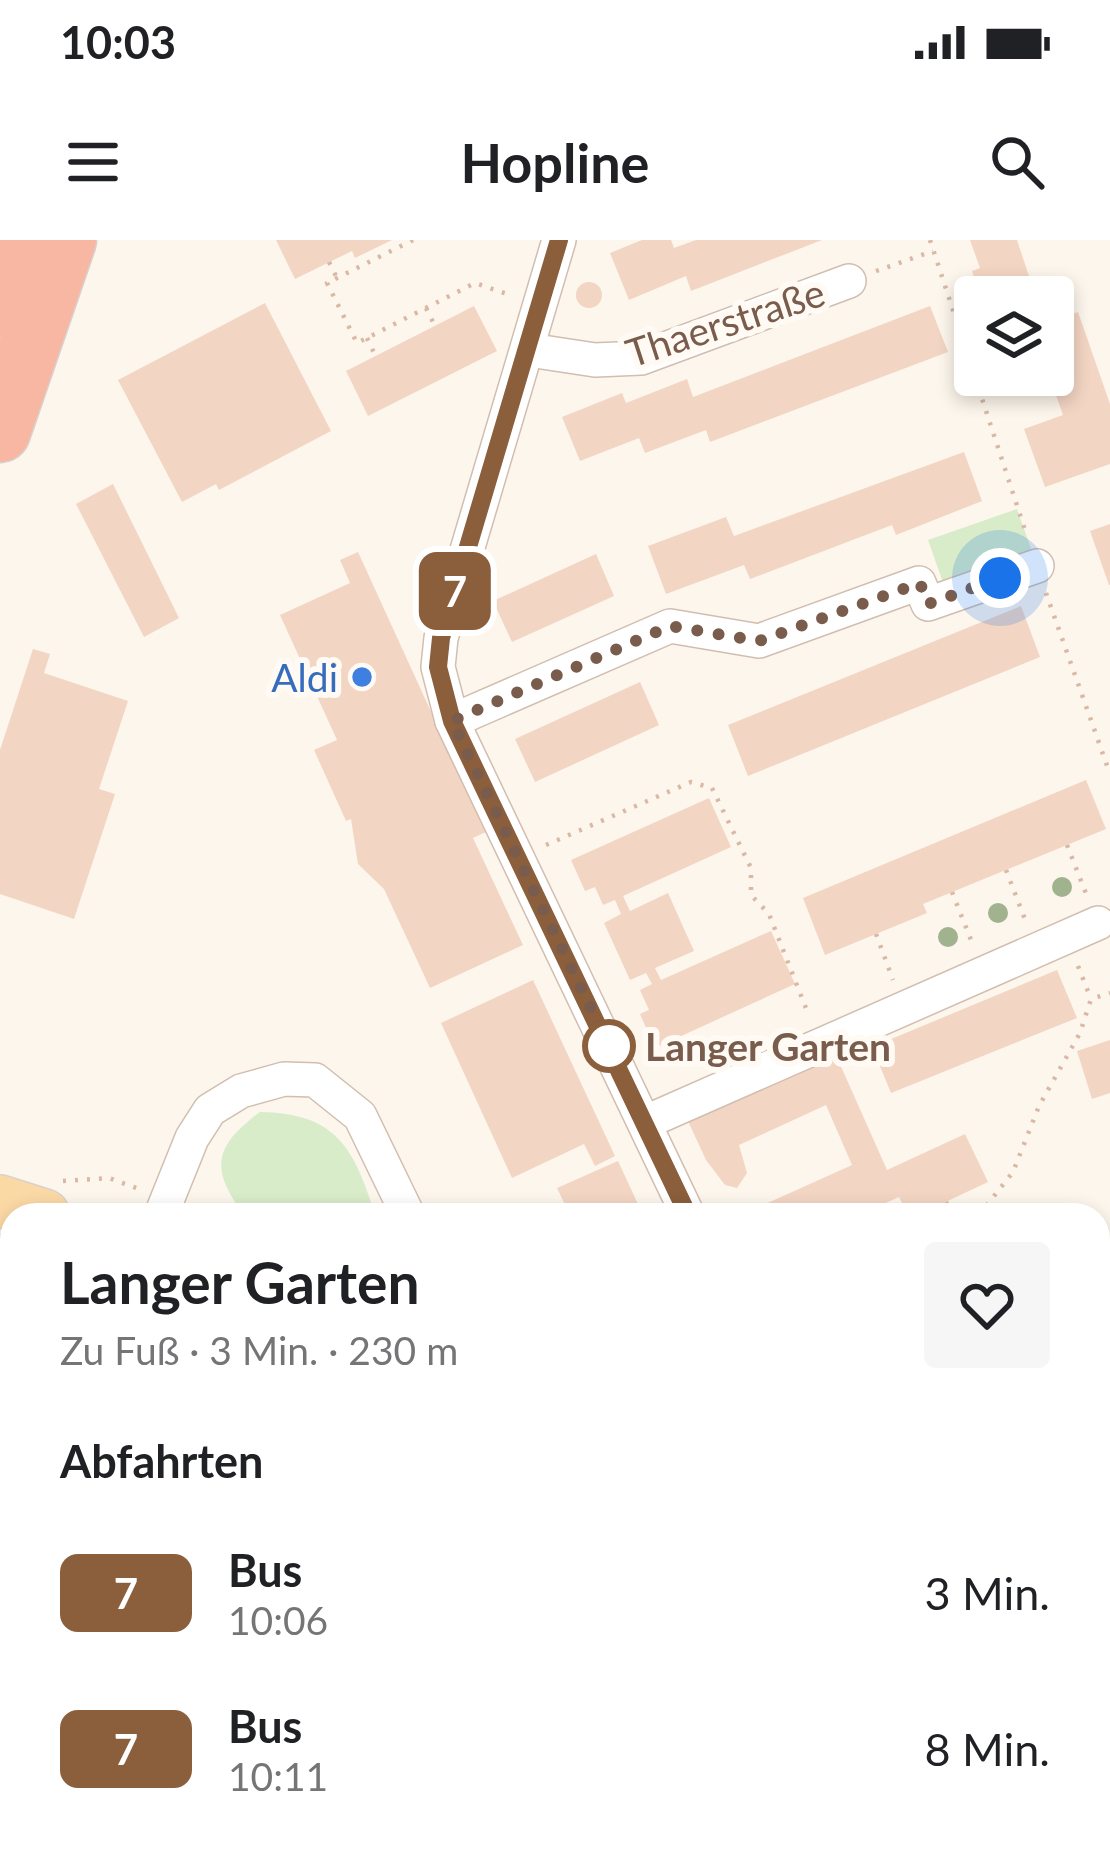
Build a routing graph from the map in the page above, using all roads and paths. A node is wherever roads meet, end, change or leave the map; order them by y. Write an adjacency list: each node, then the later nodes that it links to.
1 (7, 240): 14 (highway)
2 (33, 240): 17 (highway)
3 (66, 240): 21 (highway)
4 (393, 240): 8 (path)
5 (412, 240): 8 (path)
6 (560, 240): 13 (street)
7 (930, 240): 9 (path)
8 (397, 248): 11 (path)
9 (933, 250): 12 (path); 22 (path)
10 (329, 262): 11 (path)
11 (337, 278): 18 (path)
12 (849, 281): 19 (street, Thaerstraße)
13 (542, 306): 15 (path); 19 (street)
14 (0, 307)
15 (426, 308): 16 (path); 18 (path)
16 (435, 326)
17 (0, 332)
18 (367, 338): 20 (path)
19 (529, 350): 23 (street)
20 (375, 356)
21 (0, 432)
22 (1036, 566): 23 (street); 24 (path)
23 (452, 721): 26 (street)
24 (1110, 774)
25 (1067, 845): 29 (path)
26 (518, 857): 36 (path); 37 (street)
27 (1006, 870): 31 (path)
28 (952, 892): 32 (path)
29 (1098, 923): 31 (street)
30 (876, 934): 35 (path)
31 (1052, 943): 32 (street); 34 (path)
32 (983, 973): 35 (street)
33 (1110, 993): 34 (path)
34 (1091, 999): 41 (path)
35 (904, 1008): 36 (street)
36 (821, 1045): 37 (street)
37 (646, 1122): 40 (street)
38 (166, 1203): 39 (street)
39 (402, 1203)
40 (683, 1203)
41 (988, 1203)

